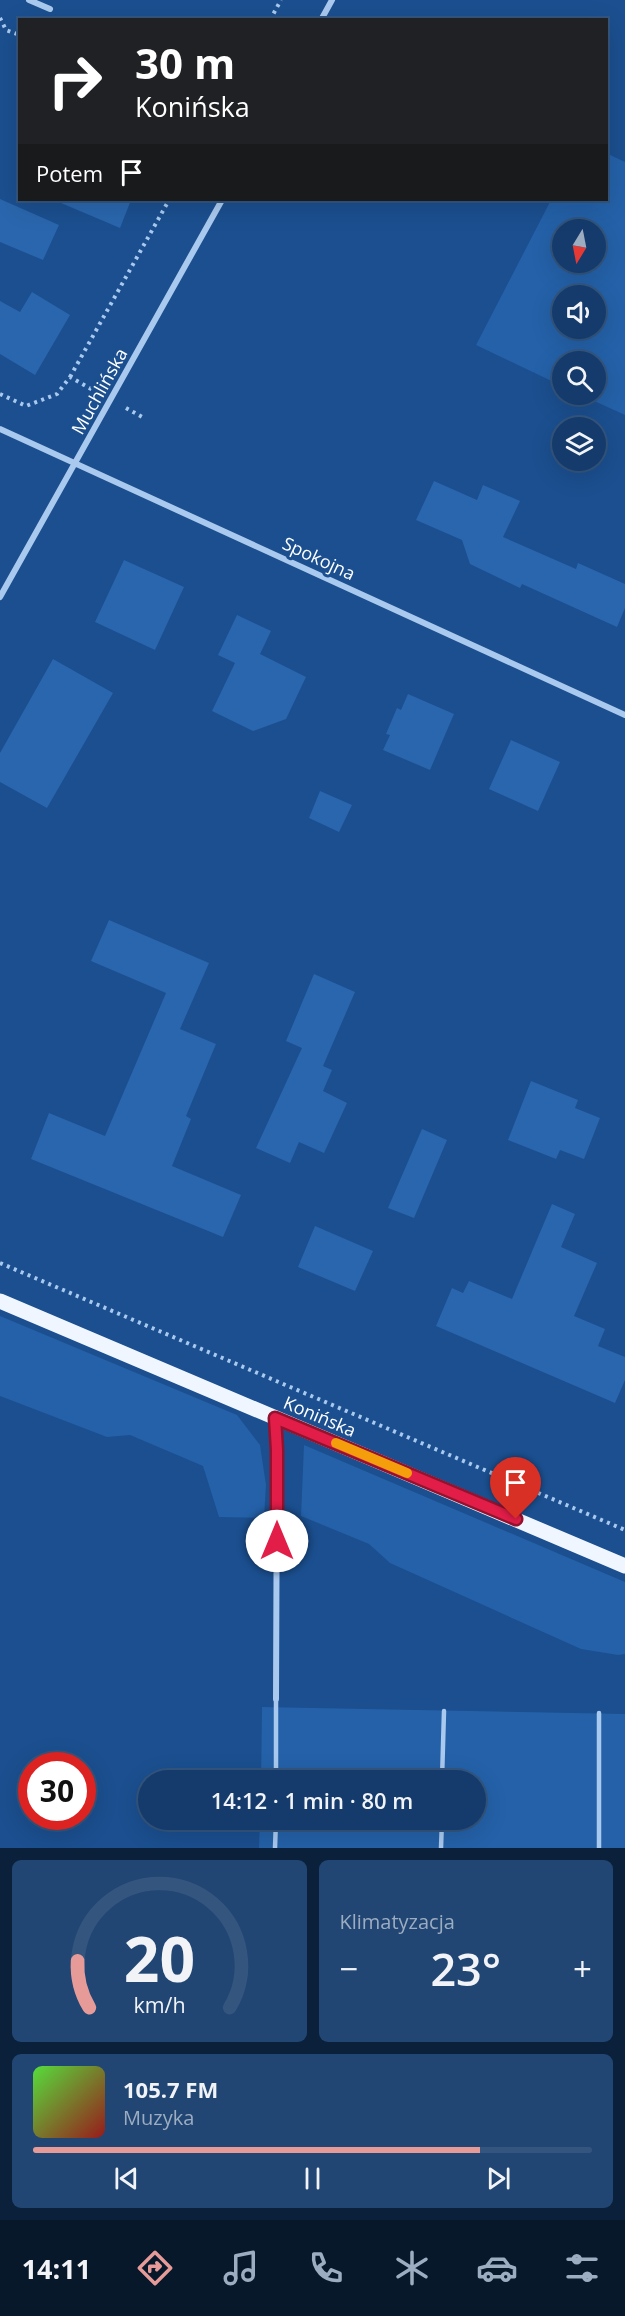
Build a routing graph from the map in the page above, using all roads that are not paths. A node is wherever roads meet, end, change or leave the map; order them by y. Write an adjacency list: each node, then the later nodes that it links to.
1 (29, 0): 3 (street)
2 (332, 0): 4 (street)
3 (50, 9)
4 (322, 18)
5 (221, 201): 7 (street, Muchlińska)
6 (0, 429): 7 (street, Spokojna)
7 (76, 464): 8 (street, Muchlińska); 9 (street, Spokojna)
8 (0, 597)
9 (625, 715)
10 (0, 1301): 11 (main road, Konińska)
11 (275, 1418): 12 (main road, Konińska); 13 (street)
12 (625, 1566)
13 (276, 1699): 16 (lane)
14 (444, 1711): 17 (lane)
15 (599, 1713): 22 (lane)
16 (276, 1770)
17 (442, 1770)
18 (276, 1830): 20 (lane)
19 (442, 1830): 21 (lane)
20 (275, 1848)
21 (441, 1848)
22 (599, 1848)

